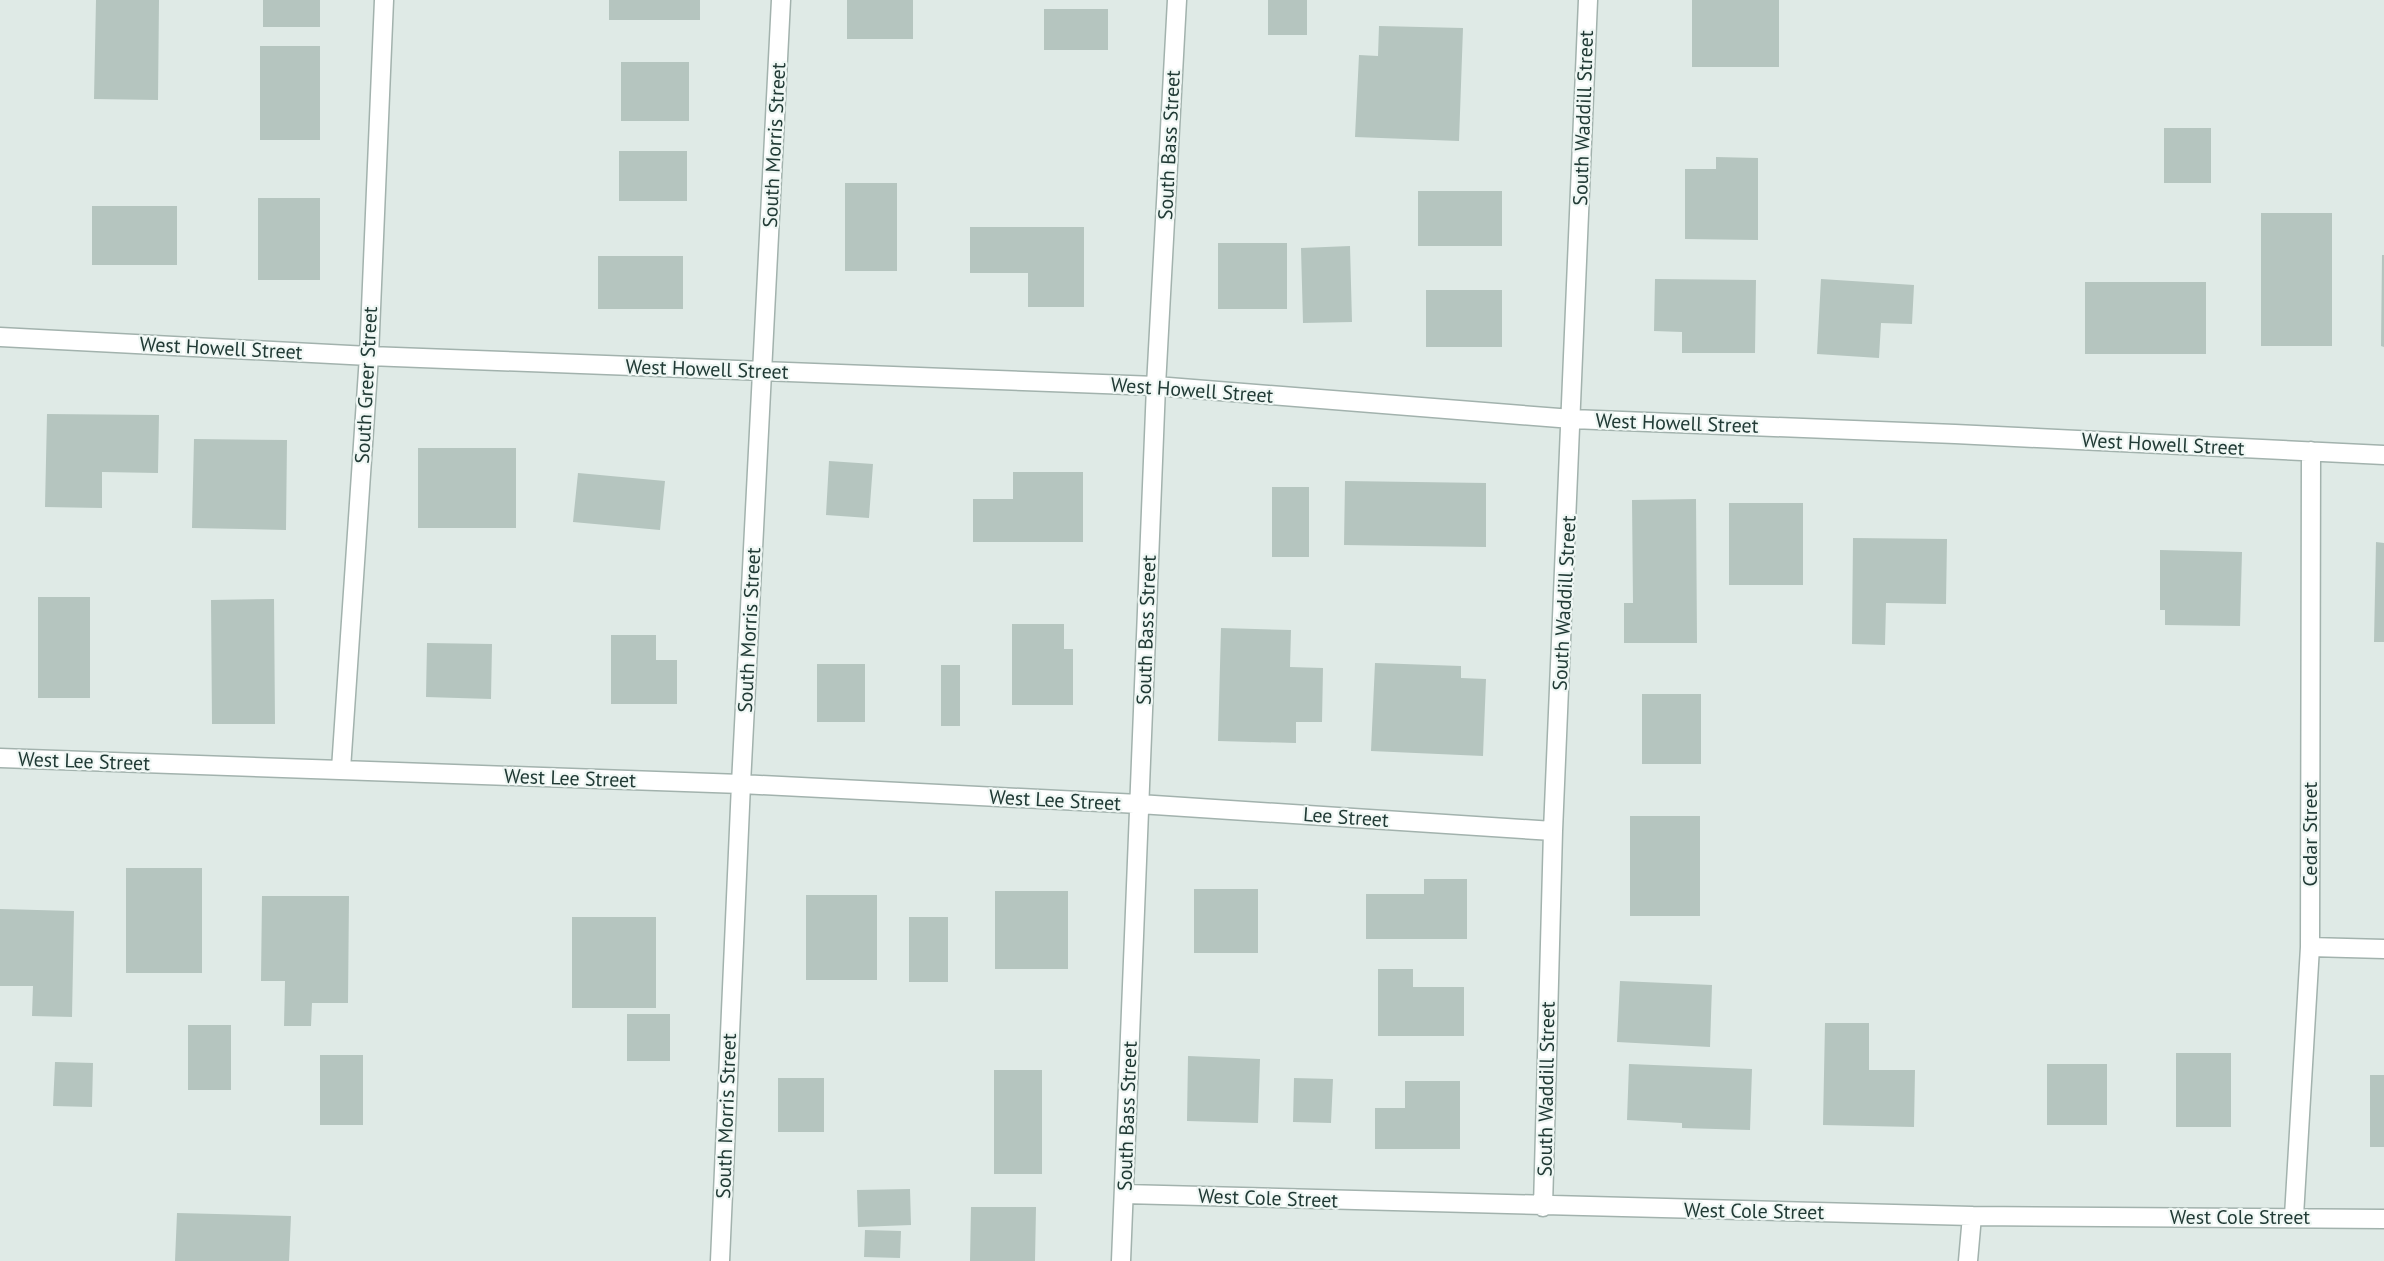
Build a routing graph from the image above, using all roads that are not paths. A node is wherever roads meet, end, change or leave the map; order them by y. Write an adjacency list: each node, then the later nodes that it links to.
1 (384, 0): 6 (street, South Greer Street)
2 (781, 0): 7 (street, South Morris Street)
3 (1177, 0): 8 (street, South Bass Street)
4 (1588, 0): 9 (street, South Waddill Street)
5 (0, 337): 6 (street, West Howell Street)
6 (369, 356): 7 (street, West Howell Street); 13 (street, South Greer Street)
7 (763, 371): 8 (street, West Howell Street); 14 (street, South Morris Street)
8 (1156, 386): 9 (street, West Howell Street); 15 (street, South Bass Street)
9 (1572, 419): 10 (street, West Howell Street); 16 (street, South Waddill Street)
10 (2311, 452): 11 (street, West Howell Street); 17 (street, Cedar Street)
11 (2384, 455)
12 (0, 758): 13 (street, West Lee Street)
13 (341, 770): 14 (street, West Lee Street)
14 (741, 784): 15 (street, West Lee Street); 24 (street, South Morris Street)
15 (1139, 804): 16 (street, Lee Street); 19 (street, South Bass Street)
16 (1553, 831): 20 (street, South Waddill Street)
17 (2310, 947): 18 (street); 22 (street, Cedar Street)
18 (2384, 949)
19 (1124, 1194): 20 (street, West Cole Street); 25 (street, South Bass Street)
20 (1543, 1207): 21 (street, West Cole Street)
21 (1972, 1216): 22 (street, West Cole Street); 26 (street)
22 (2294, 1216): 23 (street, West Cole Street)
23 (2384, 1219)
24 (720, 1261)
25 (1121, 1261)
26 (1968, 1261)

